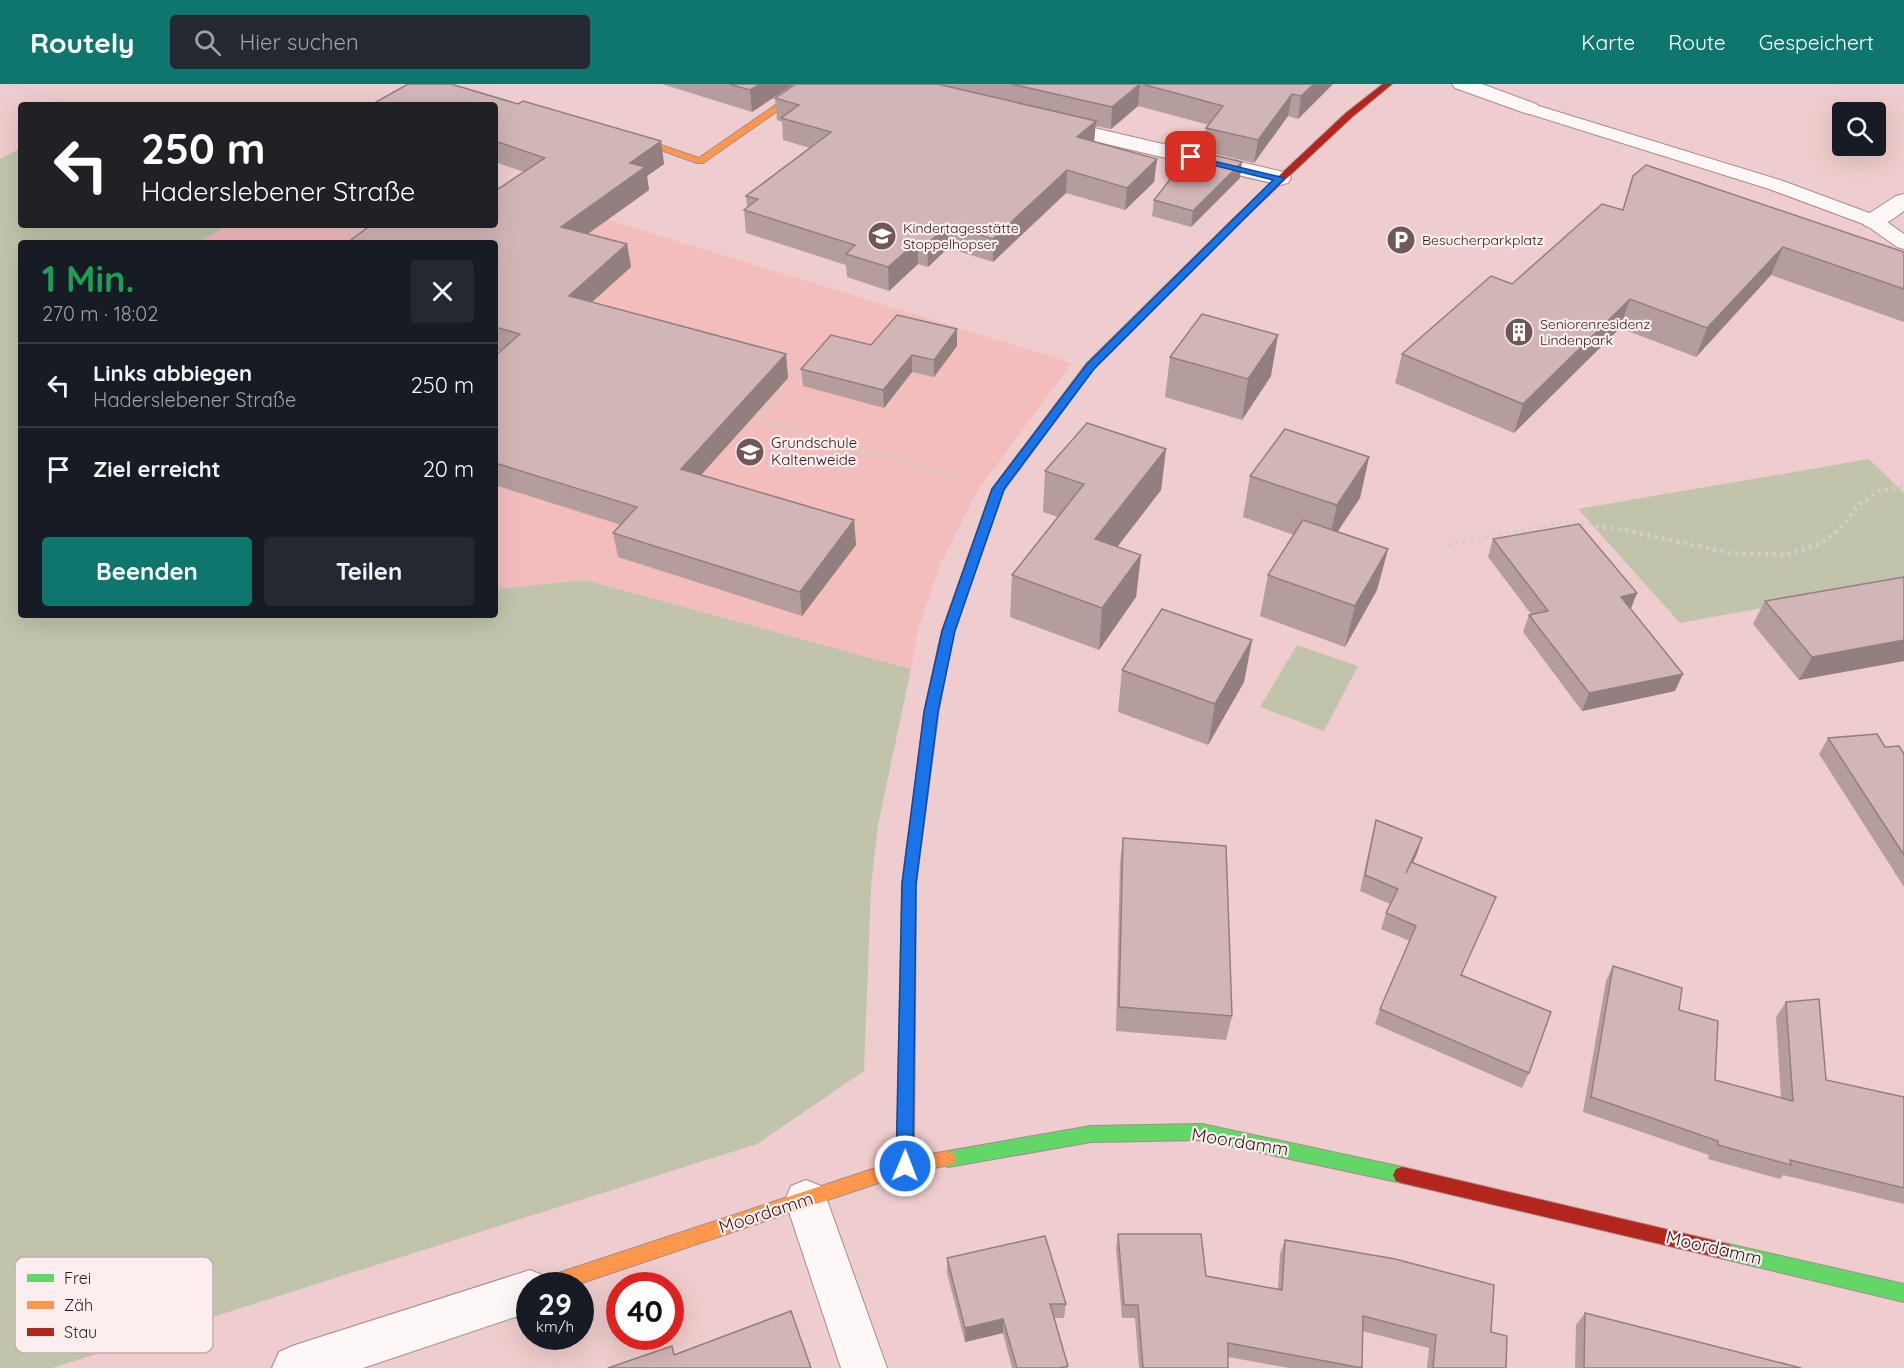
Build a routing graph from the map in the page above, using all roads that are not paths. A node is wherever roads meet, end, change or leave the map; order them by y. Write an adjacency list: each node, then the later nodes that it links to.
1 (813, 84): 6 (street)
2 (1388, 84): 7 (street)
3 (1462, 84): 4 (street)
4 (1529, 108): 9 (lane)
5 (1028, 119): 7 (street)
6 (610, 131)
7 (1280, 178): 11 (street)
8 (1904, 201): 9 (street)
9 (1873, 220): 10 (lane)
10 (1904, 243)
11 (905, 1166): 12 (street, Moordamm); 14 (street, Moordamm)
12 (806, 1200): 13 (street, Moordamm); 17 (street)
13 (588, 1272)
14 (1904, 1293)
15 (516, 1296): 16 (street)
16 (295, 1368)
17 (864, 1368)

